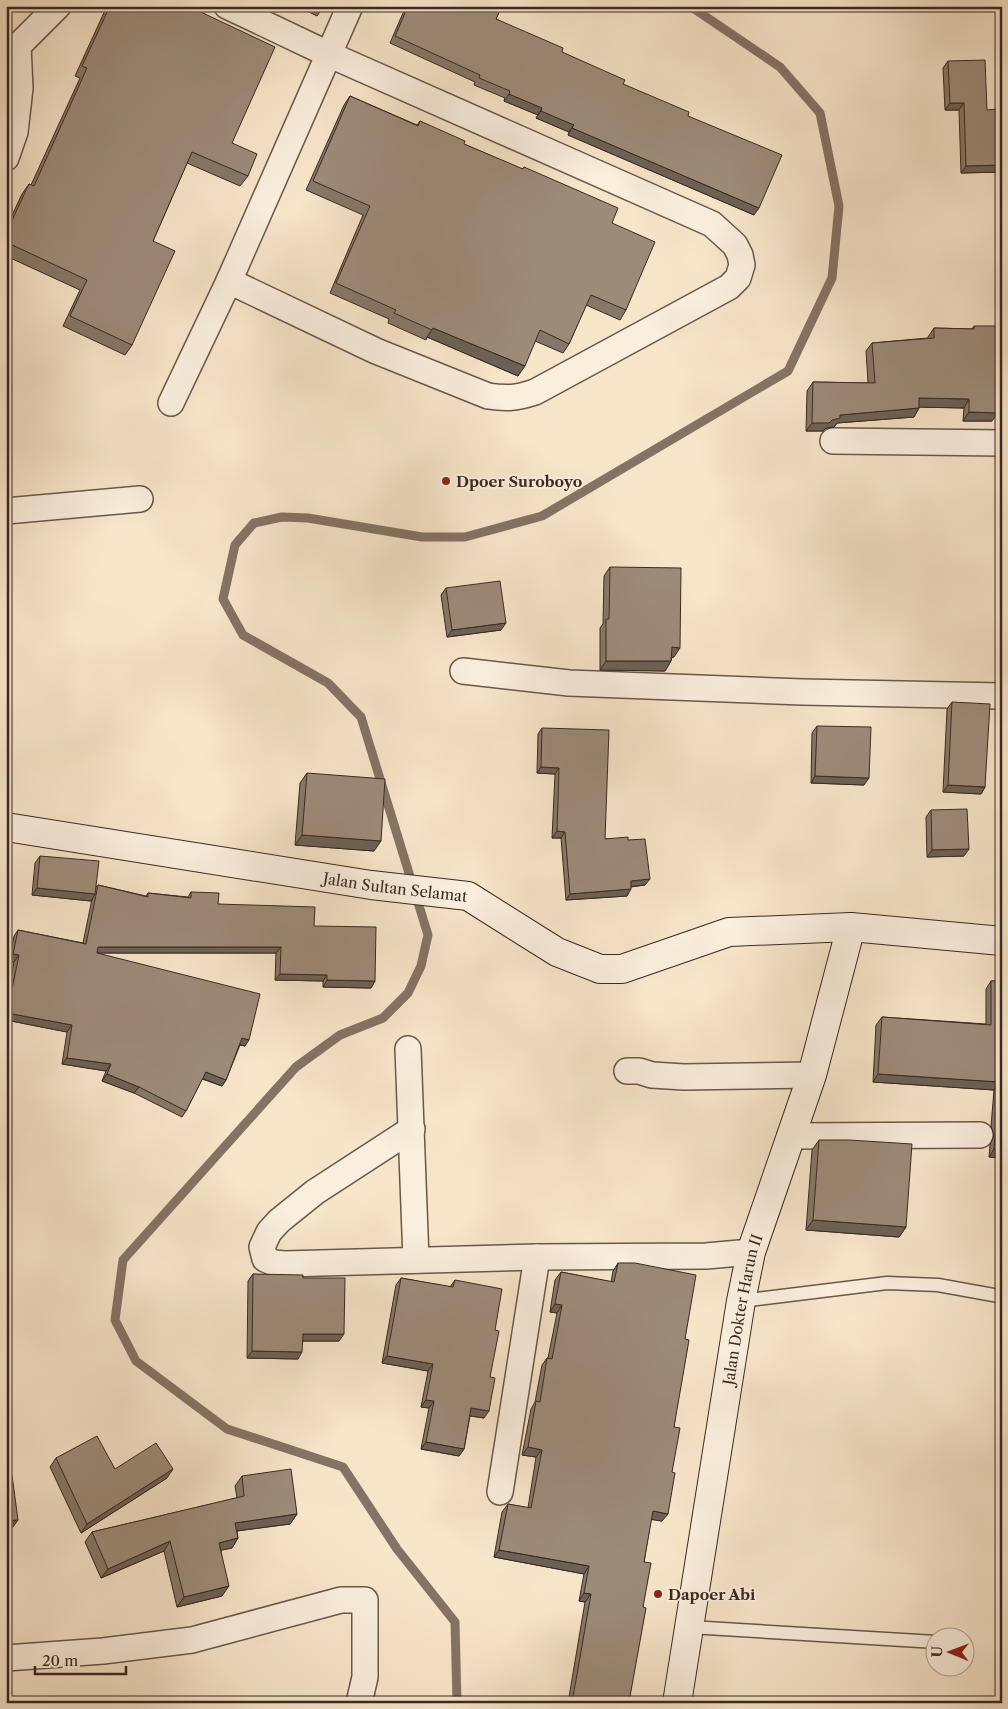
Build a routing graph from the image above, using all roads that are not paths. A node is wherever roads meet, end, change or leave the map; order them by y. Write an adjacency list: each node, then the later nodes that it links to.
1 (58, 6): 4 (street)
2 (227, 6): 5 (street)
3 (350, 6): 5 (street)
4 (12, 48): 6 (street)
5 (328, 54): 7 (street); 7 (street)
6 (6, 158)
7 (229, 281): 8 (street)
8 (171, 403)
9 (833, 441): 10 (street)
10 (1002, 442)
11 (140, 499): 12 (street)
12 (6, 511)
13 (463, 671): 14 (street)
14 (1002, 696)
15 (6, 827): 16 (street, Jalan Sultan Selamat)
16 (851, 927): 17 (street, Jalan Sultan Selamat); 20 (street, Jalan Dokter Harun II)
17 (1002, 941)
18 (408, 1049): 21 (street)
19 (627, 1071): 20 (street)
20 (812, 1076): 23 (street, Jalan Dokter Harun II)
21 (412, 1129): 26 (street); 26 (street)
22 (980, 1135): 23 (street)
23 (790, 1136): 24 (street, Jalan Dokter Harun II)
24 (751, 1252): 25 (street); 28 (street, Jalan Dokter Harun II)
25 (537, 1257): 26 (street); 29 (street)
26 (416, 1260)
27 (999, 1296): 28 (lane)
28 (741, 1301): 30 (street, Jalan Dokter Harun II)
29 (500, 1492)
30 (690, 1627): 31 (lane); 34 (street, Jalan Dokter Harun II)
31 (926, 1641)
32 (6, 1658): 33 (street)
33 (359, 1703)
34 (677, 1703)

